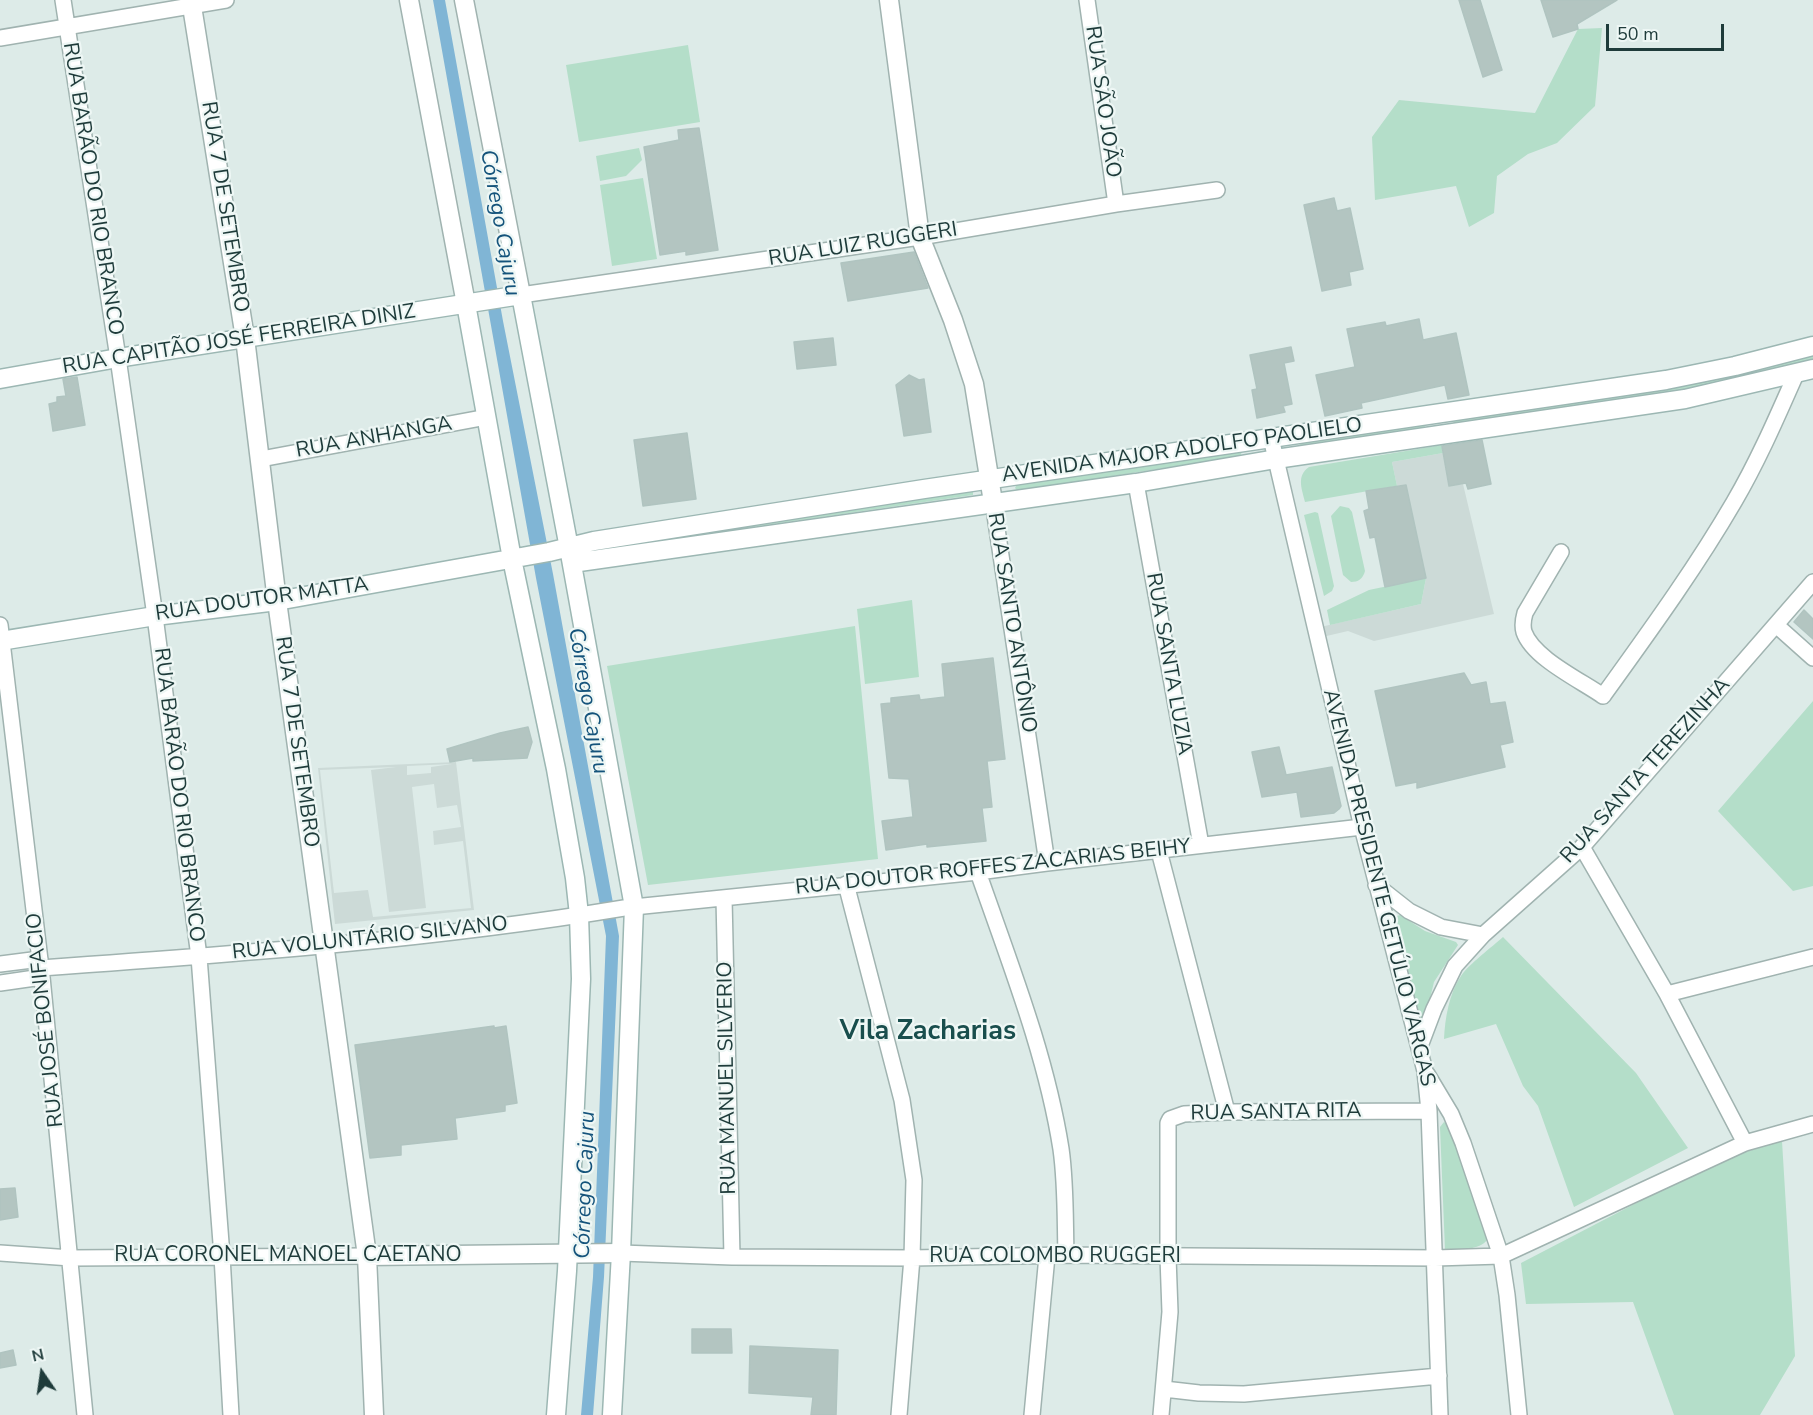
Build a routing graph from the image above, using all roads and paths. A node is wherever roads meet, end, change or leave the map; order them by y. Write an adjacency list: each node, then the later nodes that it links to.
1 (63, 0): 8 (street, RUA BARÃO DO RIO BRANCO)
2 (226, 0): 7 (street)
3 (409, 0): 14 (main road)
4 (464, 0): 13 (main road)
5 (889, 0): 12 (main road, RUA SANTO ANTÔNIO)
6 (1087, 0): 11 (street, RUA SÃO JOÃO)
7 (191, 3): 8 (street); 15 (main road, RUA 7 DE SETEMBRO)
8 (66, 26): 9 (street); 17 (street, RUA BARÃO DO RIO BRANCO)
9 (0, 38)
10 (1217, 190): 11 (street, RUA LUIZ RUGGERI)
11 (1116, 204): 12 (street, RUA LUIZ RUGGERI)
12 (920, 237): 13 (street, RUA LUIZ RUGGERI); 24 (main road, RUA SANTO ANTÔNIO)
13 (514, 296): 14 (main road, RUA CAPITÃO JOSÉ FERREIRA DINIZ); 29 (main road)
14 (473, 303): 15 (main road, RUA CAPITÃO JOSÉ FERREIRA DINIZ); 20 (main road)
15 (245, 338): 17 (main road, RUA CAPITÃO JOSÉ FERREIRA DINIZ); 22 (main road, RUA 7 DE SETEMBRO)
16 (1813, 346): 21 (main road, AVENIDA MAJOR ADOLFO PAOLIELO)
17 (118, 358): 19 (main road, RUA CAPITÃO JOSÉ FERREIRA DINIZ); 33 (street, RUA BARÃO DO RIO BRANCO)
18 (1804, 371): 23 (main road, AVENIDA MAJOR ADOLFO PAOLIELO); 28 (street)
19 (0, 379)
20 (487, 417): 22 (street, RUA ANHANGA); 30 (main road)
21 (1271, 438): 23 (street, AVENIDA PRESIDENTE GETÚLIO VARGAS); 24 (main road, AVENIDA MAJOR ADOLFO PAOLIELO)
22 (261, 459): 32 (main road, RUA 7 DE SETEMBRO)
23 (1276, 459): 25 (main road, AVENIDA MAJOR ADOLFO PAOLIELO); 37 (street, AVENIDA PRESIDENTE GETÚLIO VARGAS)
24 (990, 479): 26 (main road, RUA SANTO ANTÔNIO); 29 (main road, AVENIDA MAJOR ADOLFO PAOLIELO)
25 (1136, 483): 26 (main road, AVENIDA MAJOR ADOLFO PAOLIELO); 38 (street, RUA SANTA LUZIA)
26 (993, 502): 29 (main road, AVENIDA MAJOR ADOLFO PAOLIELO); 41 (street, RUA SANTO ANTÔNIO)
27 (549, 552): 29 (main road, AVENIDA MAJOR ADOLFO PAOLIELO); 30 (main road, RUA DOUTOR MATTA)
28 (1560, 552)
29 (570, 556): 46 (main road)
30 (518, 558): 32 (main road, RUA DOUTOR MATTA); 47 (main road)
31 (1813, 582): 34 (street, RUA SANTA TEREZINHA)
32 (277, 601): 33 (main road, RUA DOUTOR MATTA); 49 (main road, RUA 7 DE SETEMBRO)
33 (155, 616): 35 (main road, RUA DOUTOR MATTA); 50 (street, RUA BARÃO DO RIO BRANCO)
34 (1776, 625): 36 (street); 39 (street, RUA SANTA TEREZINHA)
35 (1, 636): 53 (street, RUA JOSÉ BONIFACIO)
36 (1813, 658)
37 (1362, 827): 38 (street, RUA DOUTOR ROFFES ZACARIAS BEIHY); 44 (street, AVENIDA PRESIDENTE GETÚLIO VARGAS)
38 (1201, 844): 40 (street, RUA DOUTOR ROFFES ZACARIAS BEIHY)
39 (1582, 847): 48 (street, RUA SANTA TEREZINHA); 55 (street)
40 (1158, 851): 41 (street, RUA DOUTOR ROFFES ZACARIAS BEIHY); 59 (street)
41 (1047, 863): 42 (street, RUA DOUTOR ROFFES ZACARIAS BEIHY)
42 (978, 872): 43 (street, RUA DOUTOR ROFFES ZACARIAS BEIHY); 65 (street)
43 (846, 884): 45 (street, RUA DOUTOR ROFFES ZACARIAS BEIHY); 73 (street)
44 (1376, 885): 48 (street); 56 (street, AVENIDA PRESIDENTE GETÚLIO VARGAS)
45 (724, 898): 46 (street, RUA DOUTOR ROFFES ZACARIAS BEIHY); 70 (street, RUA MANUEL SILVERIO)
46 (629, 907): 47 (street, RUA VOLUNTÁRIO SILVANO); 64 (main road)
47 (585, 914): 49 (street, RUA VOLUNTÁRIO SILVANO); 63 (main road)
48 (1483, 935): 56 (street, RUA SANTA TEREZINHA)
49 (325, 946): 50 (street, RUA VOLUNTÁRIO SILVANO); 67 (main road, RUA 7 DE SETEMBRO)
50 (199, 957): 53 (street, RUA VOLUNTÁRIO SILVANO); 66 (street, RUA BARÃO DO RIO BRANCO)
51 (1813, 957): 55 (street)
52 (0, 964): 53 (street, RUA VOLUNTÁRIO SILVANO)
53 (41, 968): 54 (street, RUA VOLUNTÁRIO SILVANO); 72 (street, RUA JOSÉ BONIFACIO)
54 (0, 983)
55 (1667, 994): 61 (street)
56 (1420, 1046): 57 (street, AVENIDA PRESIDENTE GETÚLIO VARGAS)
57 (1425, 1071): 58 (street, AVENIDA PRESIDENTE GETÚLIO VARGAS); 69 (street)
58 (1429, 1111): 59 (street, RUA SANTA RITA); 74 (street, AVENIDA PRESIDENTE GETÚLIO VARGAS)
59 (1227, 1112): 71 (street, RUA SANTA RITA)
60 (1813, 1124): 61 (street)
61 (1745, 1143): 69 (street)
62 (0, 1253): 72 (street, RUA CORONEL MANOEL CAETANO)
63 (572, 1253): 64 (main road, RUA CORONEL MANOEL CAETANO); 67 (main road, RUA CORONEL MANOEL CAETANO); 80 (main road)
64 (615, 1253): 70 (street, RUA COLOMBO RUGGERI); 81 (main road)
65 (1066, 1255): 68 (street, RUA COLOMBO RUGGERI); 71 (street, RUA COLOMBO RUGGERI)
66 (222, 1256): 67 (street, RUA CORONEL MANOEL CAETANO); 72 (street, RUA CORONEL MANOEL CAETANO); 78 (street, RUA BARÃO DO RIO BRANCO)
67 (367, 1256): 79 (main road, RUA 7 DE SETEMBRO)
68 (1047, 1256): 73 (street, RUA COLOMBO RUGGERI); 83 (street)
69 (1501, 1256): 74 (street, RUA COLOMBO RUGGERI); 86 (street)
70 (732, 1257): 73 (street, RUA COLOMBO RUGGERI)
71 (1168, 1257): 74 (street, RUA COLOMBO RUGGERI); 76 (street, RUA SANTA RITA)
72 (71, 1258): 77 (street, RUA JOSÉ BONIFACIO)
73 (912, 1258): 82 (street)
74 (1436, 1258): 75 (street, AVENIDA PRESIDENTE GETÚLIO VARGAS)
75 (1439, 1376): 76 (street); 85 (street, AVENIDA PRESIDENTE GETÚLIO VARGAS)
76 (1164, 1389): 84 (street, RUA SANTA RITA)
77 (85, 1415)
78 (231, 1415)
79 (374, 1415)
80 (556, 1415)
81 (612, 1415)
82 (898, 1415)
83 (1032, 1415)
84 (1161, 1415)
85 (1440, 1415)
86 (1519, 1415)

